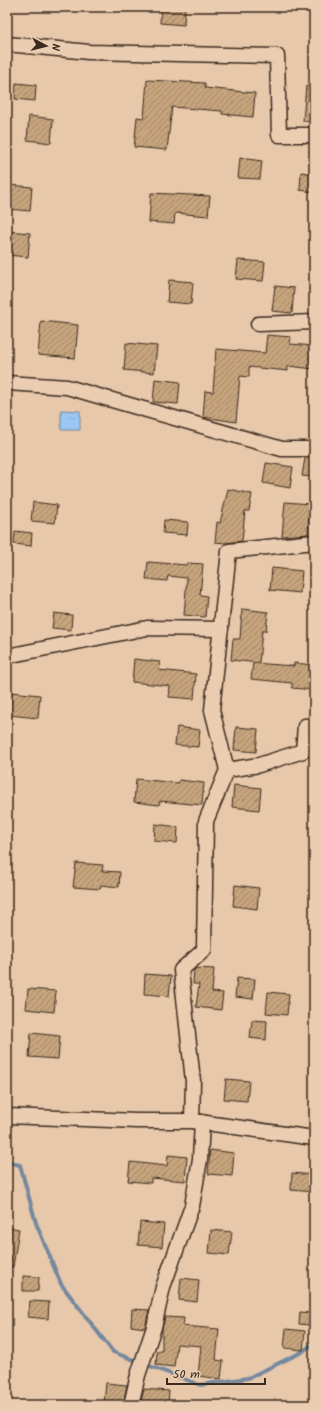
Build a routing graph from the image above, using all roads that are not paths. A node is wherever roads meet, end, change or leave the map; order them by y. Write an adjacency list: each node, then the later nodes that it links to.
1 (7, 44): 2 (street)
2 (314, 135)
3 (314, 322): 4 (street)
4 (258, 324)
5 (7, 383): 6 (street)
6 (314, 449)
7 (314, 542): 8 (street)
8 (221, 630): 9 (street); 11 (street)
9 (7, 656)
10 (314, 725): 11 (street)
11 (227, 770): 13 (street)
12 (7, 1116): 13 (street)
13 (197, 1122): 14 (street); 15 (street)
14 (314, 1138)
15 (132, 1405)

